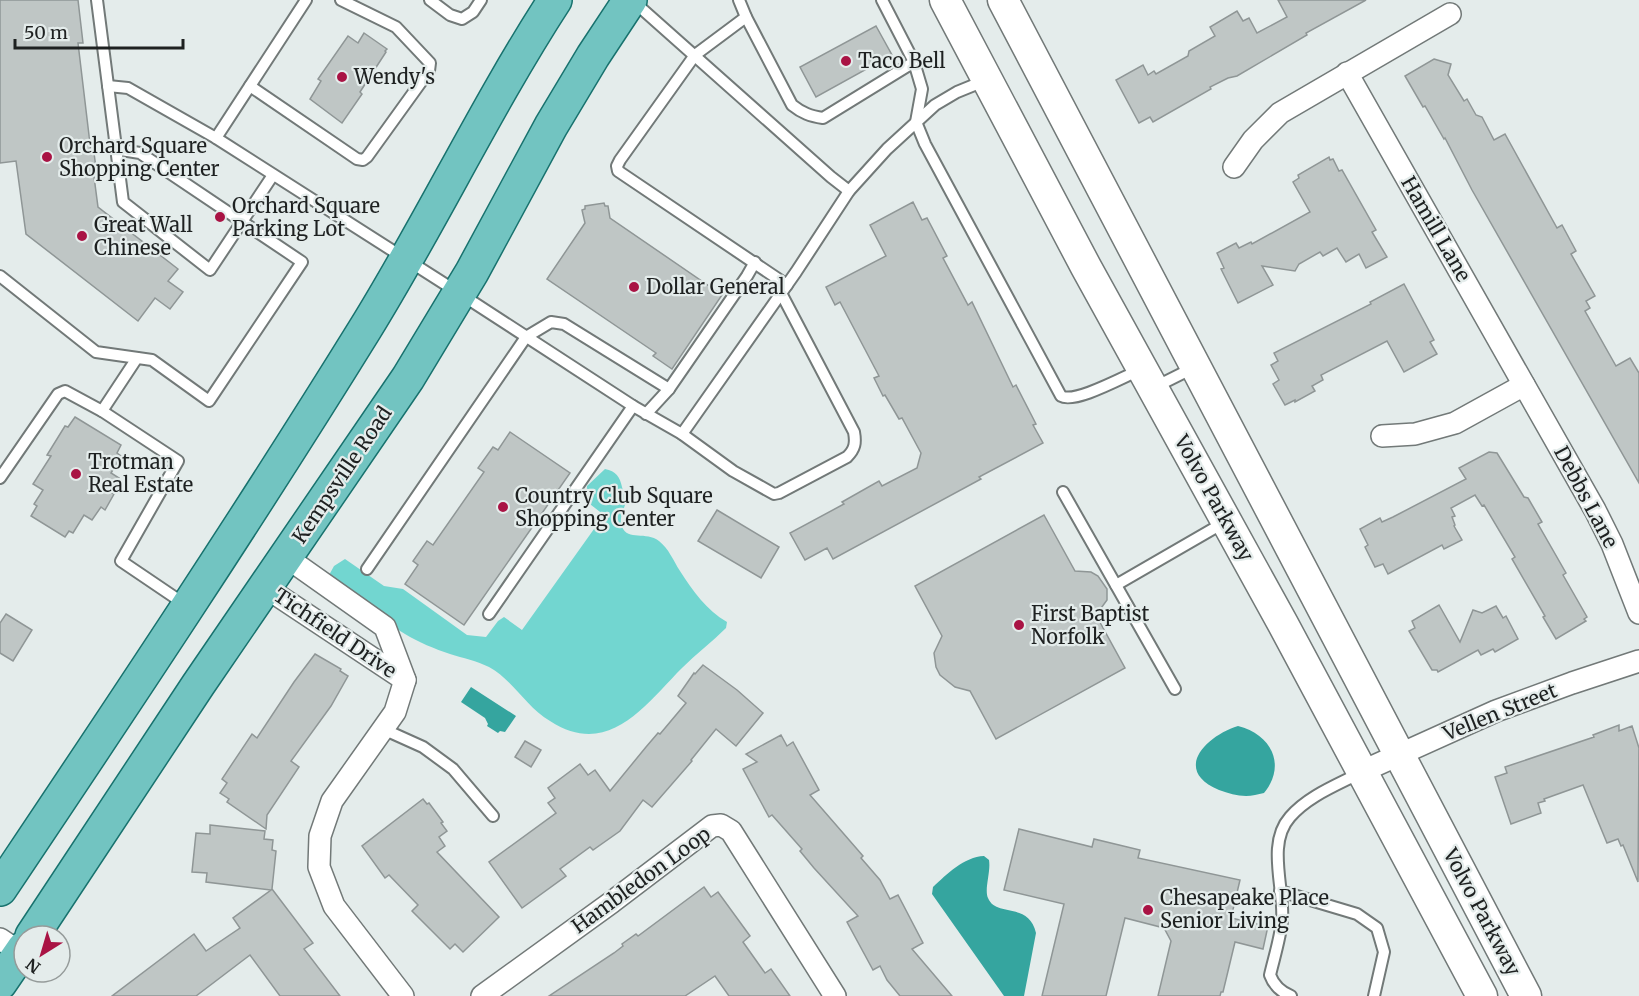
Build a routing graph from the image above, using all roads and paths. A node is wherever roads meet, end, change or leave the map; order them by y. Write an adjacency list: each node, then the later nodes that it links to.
1 (98, 0): 18 (lane)
2 (306, 0): 19 (lane)
3 (341, 0): 19 (lane)
4 (429, 0): 5 (lane)
5 (481, 0)
6 (555, 0): 27 (main road)
7 (631, 0): 14 (lane); 31 (main road, Kempsville Road)
8 (739, 0): 13 (lane)
9 (882, 0): 15 (lane)
10 (945, 0): 17 (main road, Volvo Parkway)
11 (1003, 0): 34 (main road, Volvo Parkway)
12 (1450, 14): 16 (street)
13 (746, 17): 14 (lane); 15 (lane)
14 (695, 55): 25 (lane); 28 (lane)
15 (914, 62): 20 (lane)
16 (1347, 73): 23 (street); 36 (street, Hamill Lane)
17 (988, 80): 20 (lane); 35 (main road, Volvo Parkway)
18 (108, 86): 21 (lane); 22 (lane)
19 (250, 86): 21 (lane)
20 (916, 122): 25 (lane); 35 (lane)
21 (216, 138): 24 (lane)
22 (116, 149): 26 (lane); 26 (lane)
23 (1234, 167)
24 (273, 176): 26 (lane); 27 (lane)
25 (849, 191): 30 (lane)
26 (243, 221): 33 (lane)
27 (407, 259): 31 (lane); 50 (main road)
28 (755, 262): 30 (lane); 37 (lane)
29 (0, 276): 33 (lane)
30 (784, 289): 41 (lane); 41 (lane)
31 (459, 293): 32 (lane); 46 (main road, Kempsville Road)
32 (526, 337): 37 (lane); 38 (lane); 47 (lane)
33 (137, 358): 39 (lane)
34 (1195, 367): 35 (lane); 57 (main road, Volvo Parkway)
35 (1148, 379): 45 (main road, Volvo Parkway)
36 (1524, 386): 42 (street); 51 (street, Debbs Lane)
37 (669, 389): 40 (lane)
38 (633, 406): 40 (lane); 52 (lane)
39 (102, 411): 43 (lane); 50 (lane)
40 (646, 414): 41 (lane)
41 (682, 434)
42 (1382, 436)
43 (0, 478)
44 (1063, 492): 48 (lane)
45 (1226, 521): 48 (lane); 58 (main road, Volvo Parkway)
46 (286, 556): 49 (main road, Kempsville Road); 54 (street, Tichfield Drive)
47 (367, 569)
48 (1116, 585): 55 (lane)
49 (265, 586): 54 (street, Tichfield Drive); 62 (main road, Kempsville Road)
50 (188, 607): 60 (main road)
51 (1639, 613)
52 (489, 614)
53 (1639, 662): 57 (street, Vellen Street)
54 (405, 680): 56 (street, Tichfield Drive)
55 (1176, 689)
56 (383, 729): 59 (lane); 65 (street, Tichfield Drive)
57 (1399, 755): 58 (street, Vellen Street); 71 (main road, Volvo Parkway)
58 (1363, 771): 61 (lane); 70 (main road, Volvo Parkway)
59 (493, 816)
60 (0, 890)
61 (1280, 891): 68 (lane); 69 (lane)
62 (33, 924)
63 (12, 958): 64 (main road, Kempsville Road)
64 (0, 983)
65 (403, 996)
66 (482, 996): 67 (street, Hambledon Loop)
67 (835, 996)
68 (1291, 996)
69 (1374, 996)
70 (1482, 996)
71 (1526, 996)

